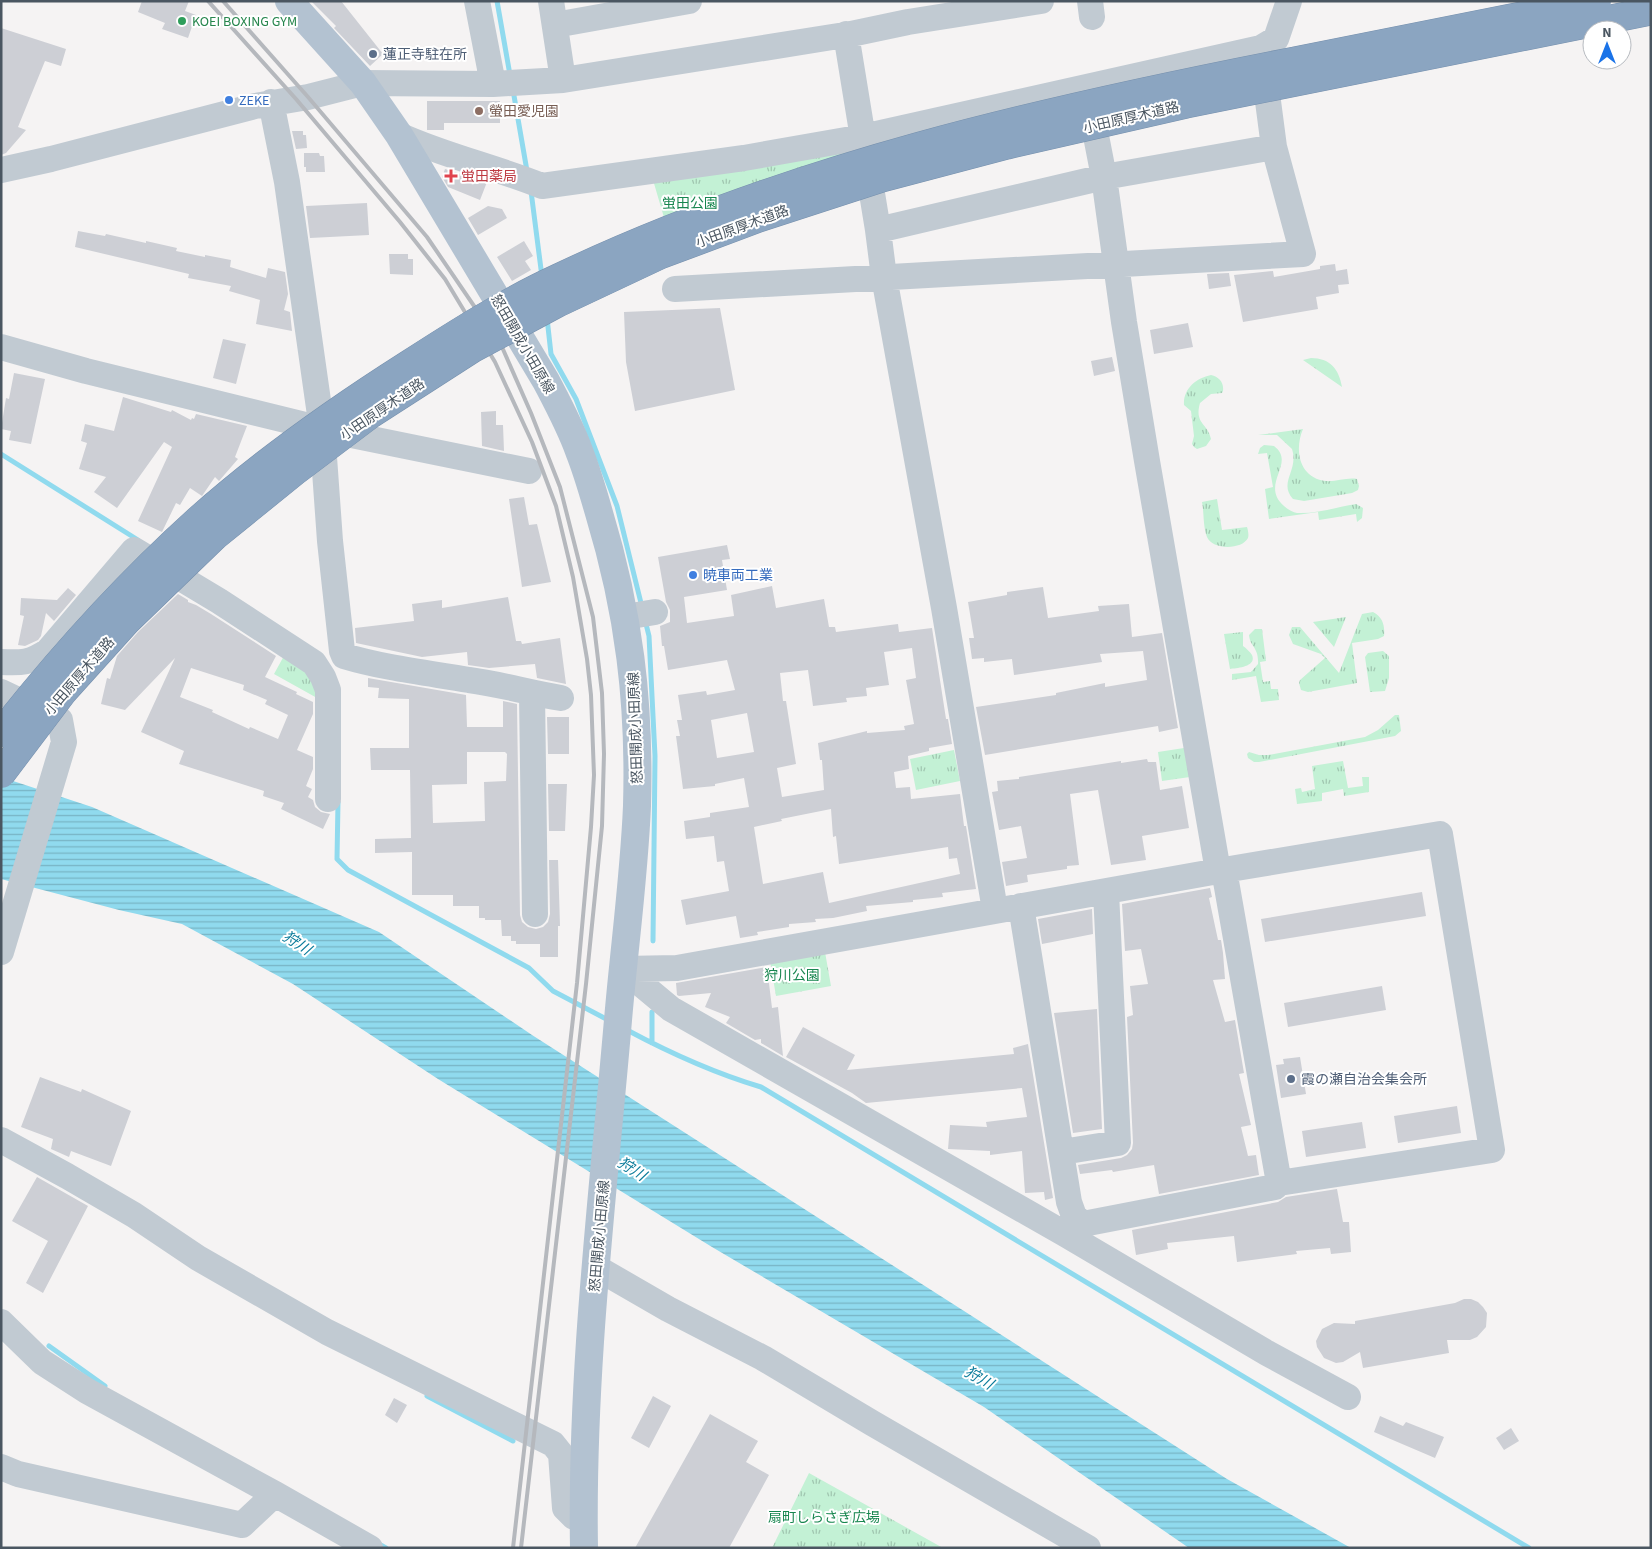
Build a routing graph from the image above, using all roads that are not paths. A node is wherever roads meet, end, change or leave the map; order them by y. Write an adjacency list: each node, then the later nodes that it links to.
1 (288, 1): 13 (main road, 怒田開成小田原線)
2 (478, 1): 14 (street)
3 (689, 1): 9 (street)
4 (1041, 1): 8 (street)
5 (1289, 1): 11 (street)
6 (1597, 1): 33 (highway, 小田原厚木道路, bridge)
7 (1651, 11): 34 (highway, 小田原厚木道路, bridge)
8 (906, 12): 10 (street)
9 (553, 13): 12 (street)
10 (846, 34): 12 (street); 18 (street)
11 (1261, 48): 15 (street); 19 (street)
12 (563, 80): 14 (street)
13 (363, 83): 14 (street); 16 (street); 17 (main road, 怒田開成小田原線)
14 (493, 84)
15 (1086, 87): 18 (street); 21 (street)
16 (271, 102): 20 (street); 27 (street)
17 (399, 135): 18 (street); 42 (main road, 怒田開成小田原線)
18 (863, 137): 22 (street)
19 (1274, 148): 21 (street); 23 (street)
20 (1, 170)
21 (1104, 177): 22 (street); 23 (street)
22 (878, 230): 24 (street)
23 (1118, 265): 24 (street); 36 (street)
24 (884, 277): 25 (street); 39 (street)
25 (675, 289)
26 (3, 354): 27 (street)
27 (322, 429): 28 (street); 31 (street)
28 (529, 471)
29 (1, 662): 35 (street)
30 (1, 692): 41 (street)
31 (532, 694): 32 (street); 40 (street)
32 (561, 698)
33 (1, 733)
34 (1, 774)
35 (328, 798)
36 (1221, 870): 37 (street); 45 (street); 45 (street)
37 (1106, 892): 38 (street); 44 (street)
38 (1021, 906): 39 (street); 44 (street)
39 (995, 910): 42 (street)
40 (535, 914)
41 (1, 952)
42 (623, 969): 46 (street); 47 (main road, 怒田開成小田原線)
43 (1, 1140): 52 (street)
44 (1062, 1152): 46 (street)
45 (1279, 1183): 46 (street)
46 (1070, 1225): 49 (street)
47 (597, 1260): 52 (main road, 怒田開成小田原線); 55 (street)
48 (1, 1322): 51 (street)
49 (1348, 1397)
50 (1, 1467): 51 (street)
51 (276, 1494): 53 (street)
52 (583, 1520): 54 (main road, 怒田開成小田原線)
53 (370, 1548)
54 (584, 1548)
55 (1088, 1548)

